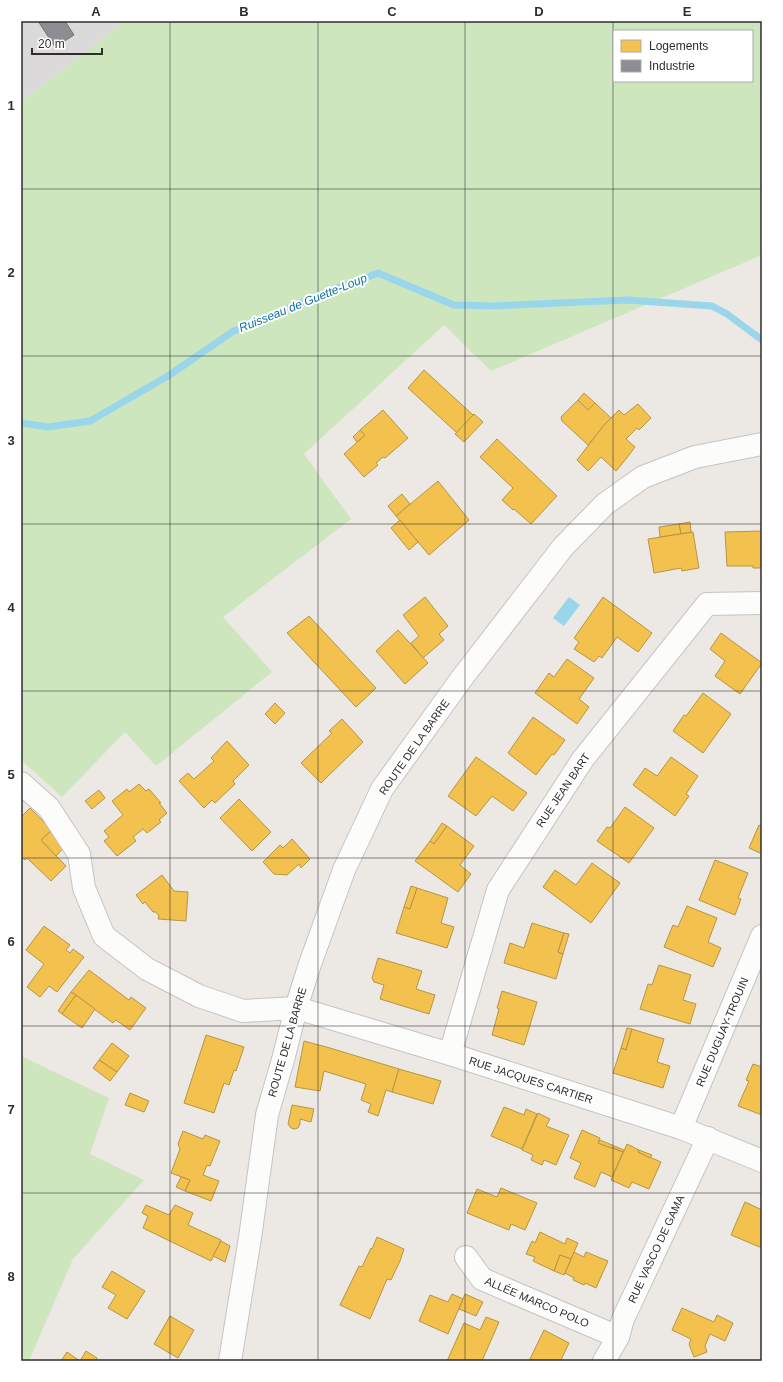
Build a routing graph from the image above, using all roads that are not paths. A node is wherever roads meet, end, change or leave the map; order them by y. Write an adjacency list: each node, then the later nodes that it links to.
1 (762, 444): 5 (street, ROUTE DE LA BARRE)
2 (762, 603): 6 (street, RUE JEAN BART)
3 (21, 783): 5 (street, RUE JACQUES CARTIER)
4 (762, 936): 7 (street, RUE DUGUAY-TROUIN)
5 (296, 1008): 6 (street, RUE JACQUES CARTIER); 12 (street, ROUTE DE LA BARRE)
6 (450, 1054): 7 (street, RUE JACQUES CARTIER)
7 (681, 1128): 8 (street, RUE JACQUES CARTIER)
8 (708, 1138): 9 (street, RUE JACQUES CARTIER); 11 (street, RUE VASCO DE GAMA)
9 (762, 1161)
10 (466, 1257): 11 (street, ALLÉE MARCO POLO)
11 (618, 1337): 13 (street, RUE VASCO DE GAMA)
12 (230, 1361)
13 (604, 1361)

